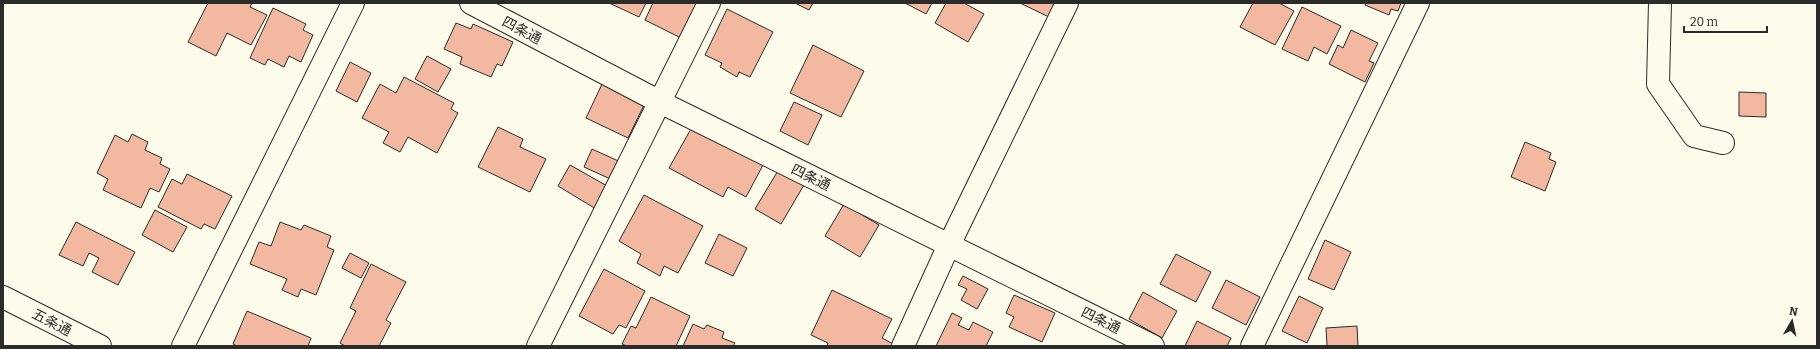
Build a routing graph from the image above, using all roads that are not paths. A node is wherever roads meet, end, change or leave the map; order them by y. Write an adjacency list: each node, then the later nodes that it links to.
1 (352, 3): 12 (street)
2 (471, 3): 7 (street, 四条通)
3 (709, 3): 7 (street)
4 (1067, 3): 9 (street)
5 (1418, 3): 16 (street)
6 (1660, 3): 8 (street)
7 (660, 102): 9 (street, 四条通); 13 (street)
8 (1723, 143)
9 (949, 245): 14 (street); 15 (street, 四条通)
10 (3, 297): 11 (street, 五条通)
11 (100, 346)
12 (183, 346)
13 (538, 346)
14 (903, 346)
15 (1153, 346)
16 (1252, 346)

